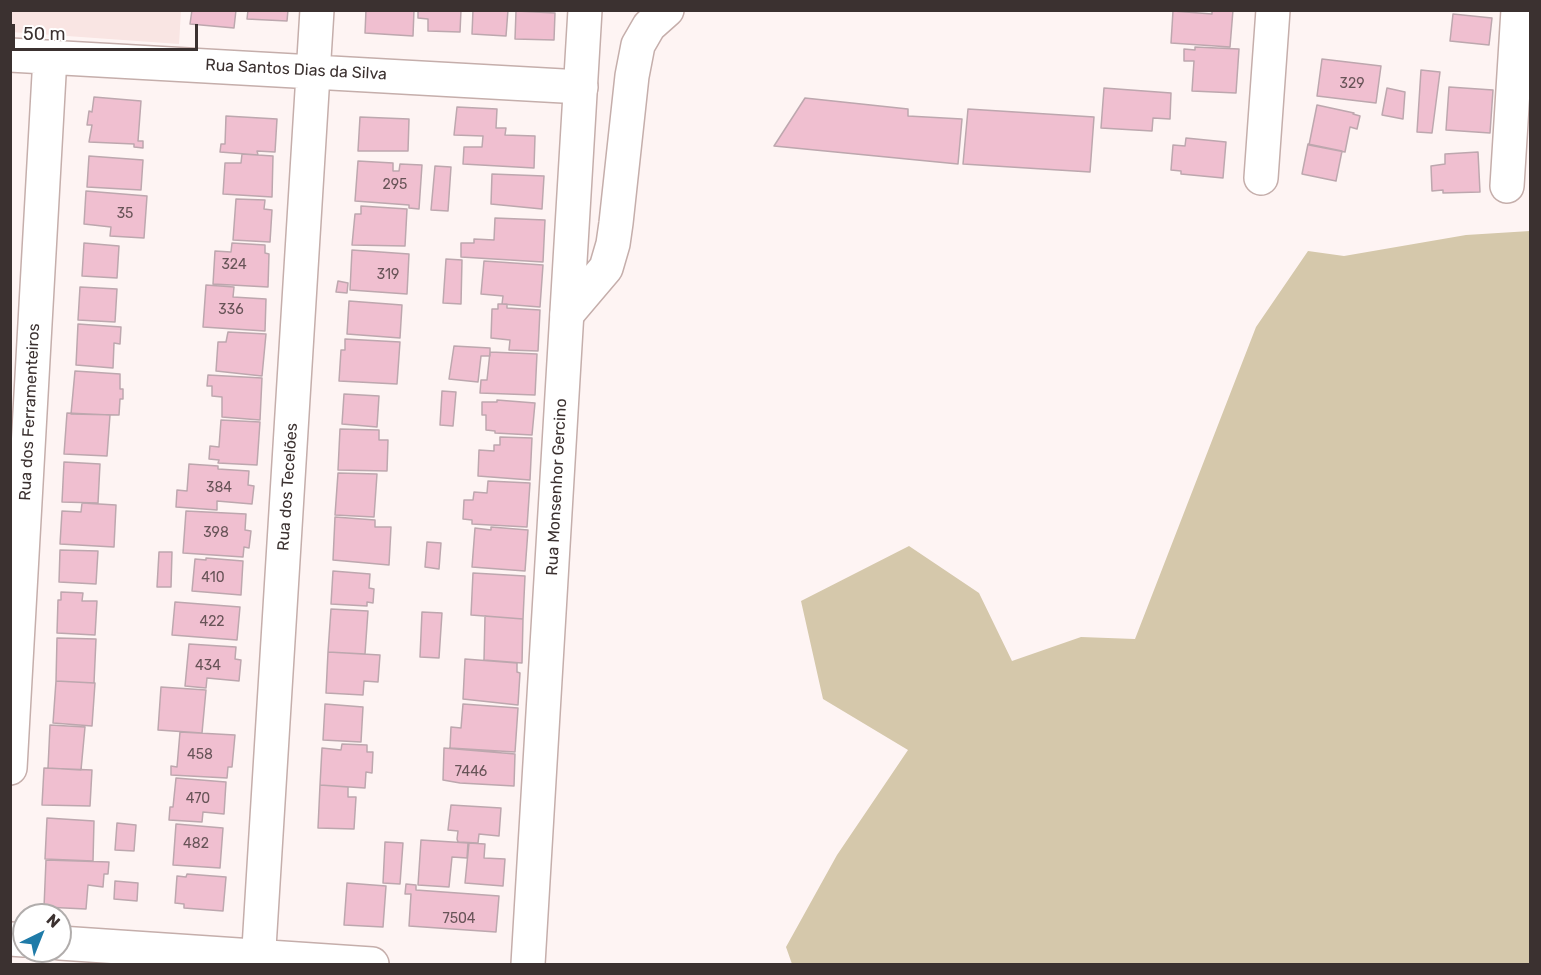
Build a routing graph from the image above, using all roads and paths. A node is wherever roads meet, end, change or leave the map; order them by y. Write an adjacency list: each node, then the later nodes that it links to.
1 (317, 10): 8 (street, Rua dos Tecelões)
2 (585, 10): 9 (street, Rua Monsenhor Gercino)
3 (667, 10): 12 (street)
4 (1273, 10): 10 (street)
5 (1518, 10): 11 (street)
6 (10, 55): 7 (street, Rua Santos Dias da Silva)
7 (50, 57): 8 (street, Rua Santos Dias da Silva); 13 (street, Rua dos Ferramenteiros)
8 (314, 71): 9 (street, Rua Santos Dias da Silva); 15 (street, Rua dos Tecelões)
9 (581, 87): 12 (street, Rua Monsenhor Gercino)
10 (1261, 178)
11 (1507, 186)
12 (567, 314): 17 (street, Rua Monsenhor Gercino)
13 (10, 768)
14 (72, 944): 15 (street)
15 (258, 961): 16 (street)
16 (372, 964)
17 (528, 964)

